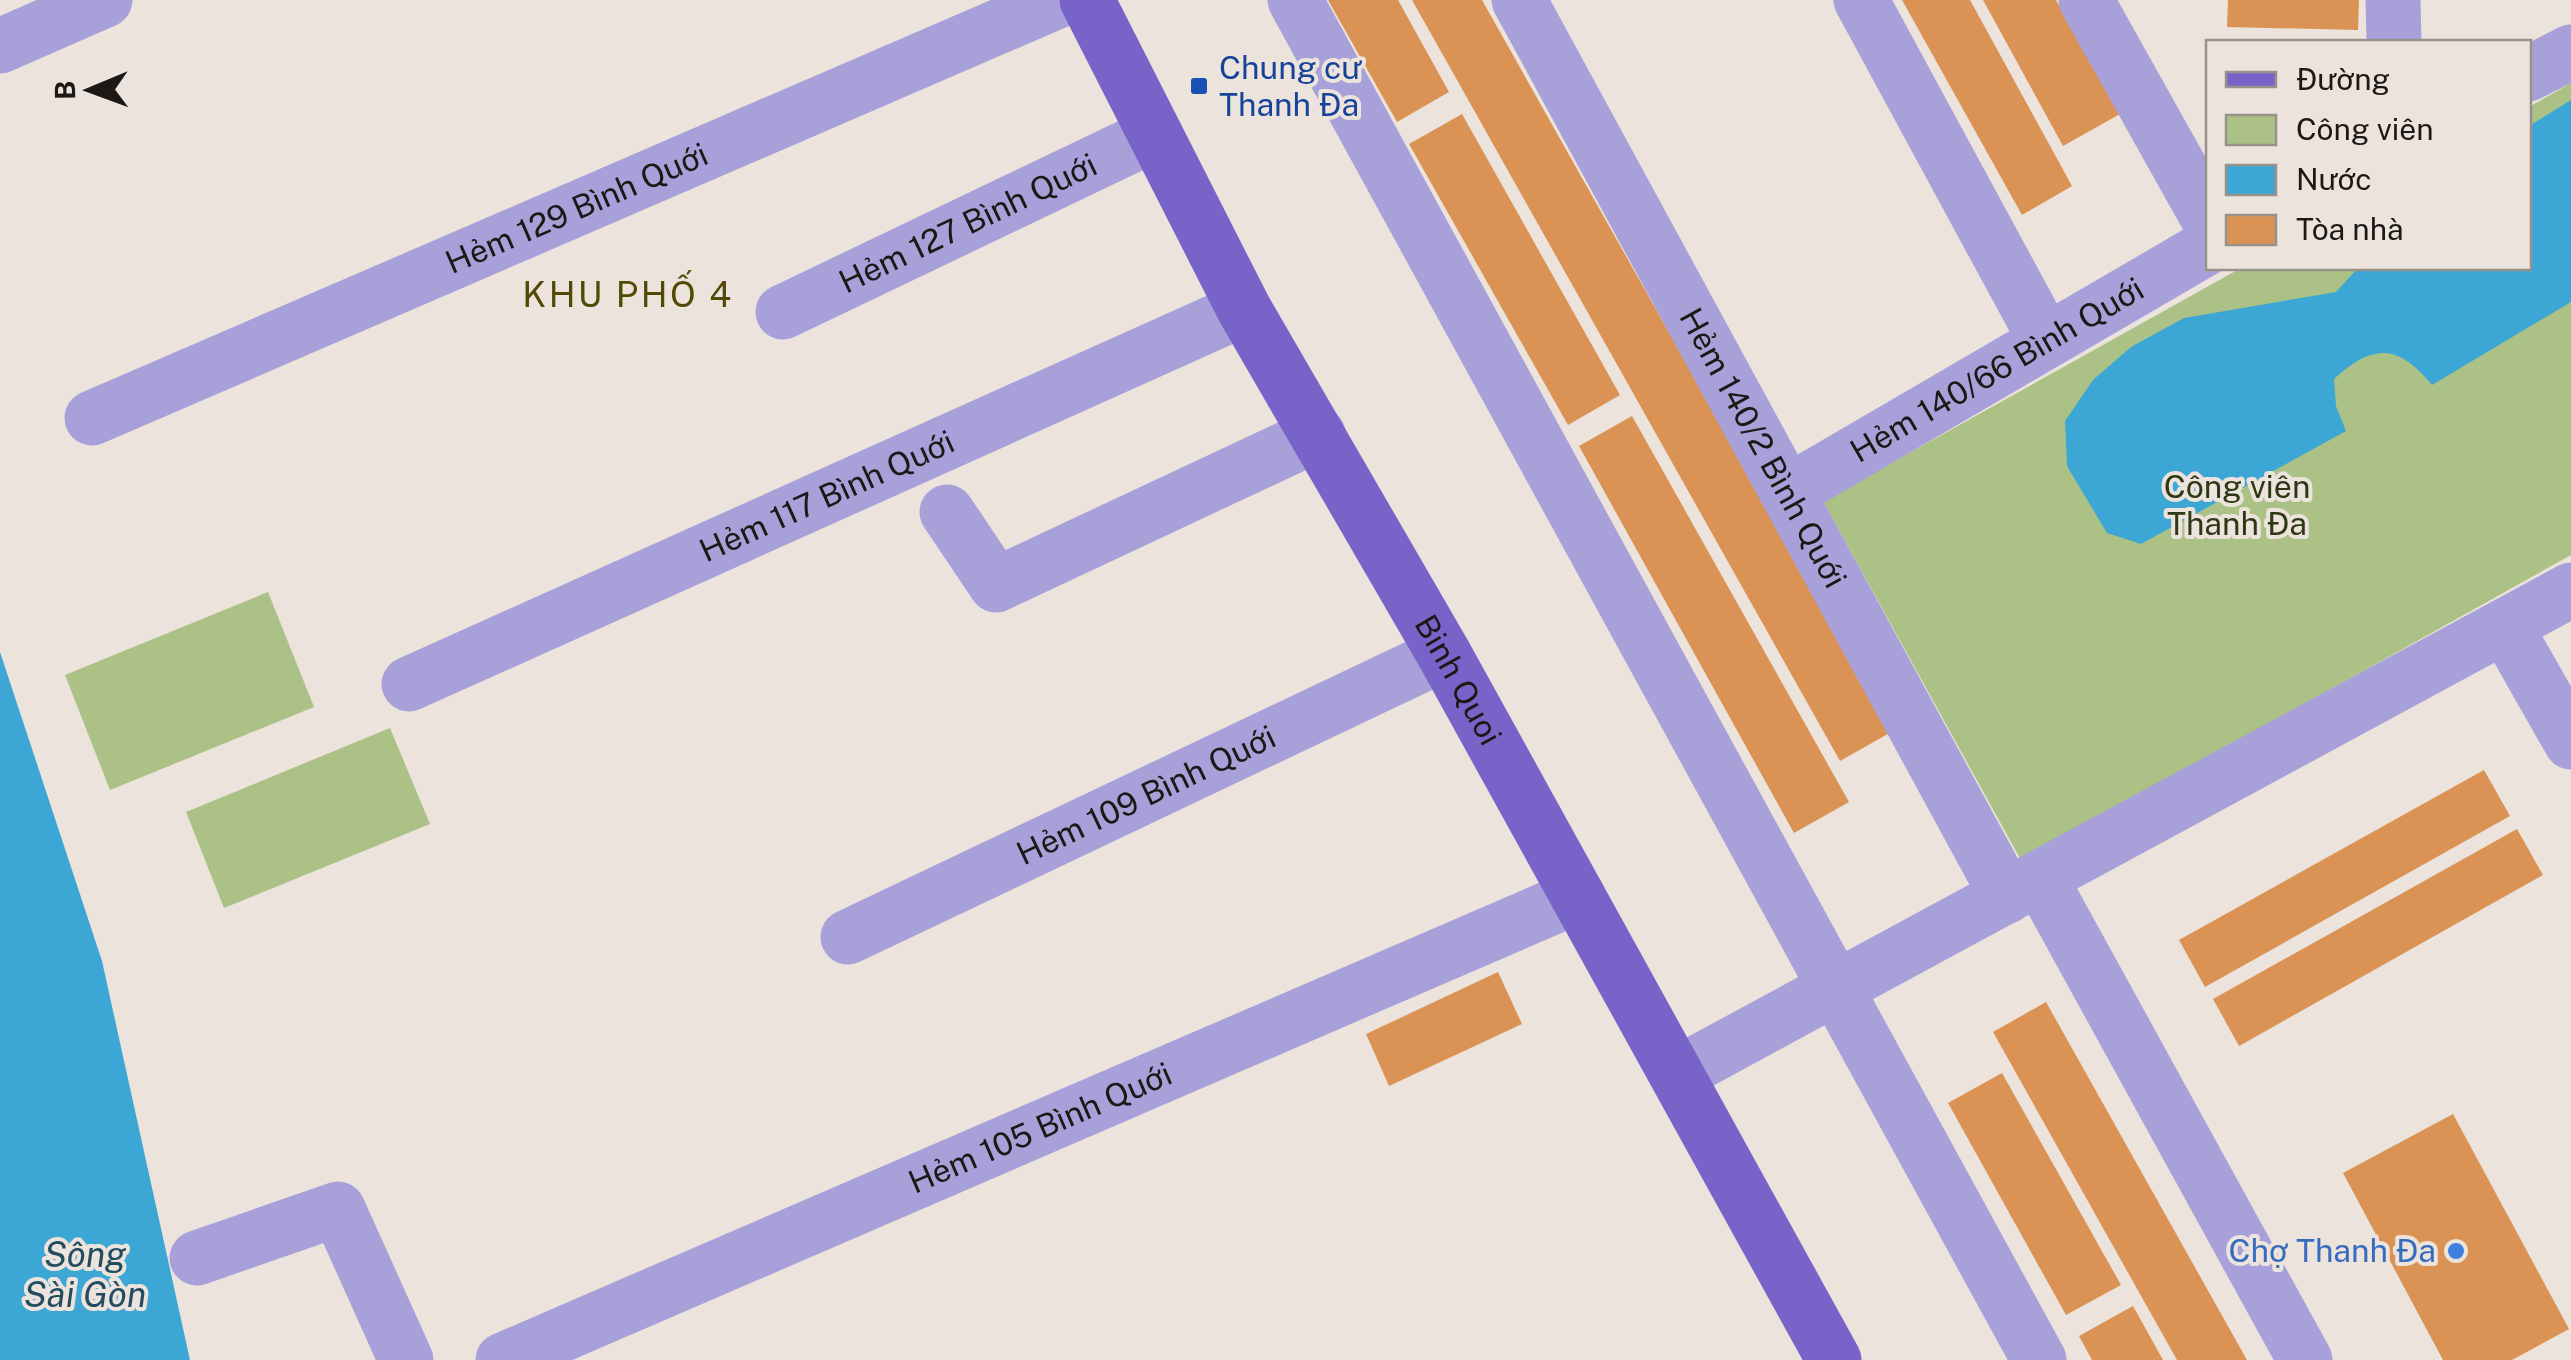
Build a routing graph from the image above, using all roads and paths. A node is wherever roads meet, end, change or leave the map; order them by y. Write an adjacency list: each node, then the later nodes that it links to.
1 (105, 0): 10 (street)
2 (1060, 0): 19 (street, Hẻm 129 Bình Quới)
3 (1087, 0): 13 (main road, Binh Quoi)
4 (1296, 0): 31 (street)
5 (1519, 0): 21 (street, Hẻm 140/2 Bình Quới)
6 (1861, 0): 18 (street)
7 (2086, 0): 14 (street)
8 (2393, 0): 9 (street)
9 (2394, 40)
10 (0, 46)
11 (2571, 52): 12 (street)
12 (2531, 72)
13 (1155, 134): 16 (main road, Binh Quoi); 17 (street, Hẻm 127 Bình Quới)
14 (2206, 214)
15 (2206, 248): 18 (street, Hẻm 140/66 Bình Quới)
16 (1244, 309): 20 (main road, Binh Quoi); 26 (street, Hẻm 117 Bình Quới)
17 (783, 312)
18 (2046, 341): 21 (street, Hẻm 140/66 Bình Quới)
19 (92, 418)
20 (1318, 434): 22 (street); 25 (main road, Binh Quoi)
21 (1788, 492): 28 (street, Hẻm 140/2 Bình Quới)
22 (947, 512)
23 (2571, 590): 24 (street)
24 (2505, 626): 27 (street); 28 (street)
25 (1444, 654): 29 (main road, Binh Quoi); 30 (street, Hẻm 109 Bình Quới)
26 (409, 684)
27 (2571, 742)
28 (2024, 887): 31 (street); 38 (street, Hẻm 140/2 Bình Quới)
29 (1578, 896): 32 (main road, Binh Quoi); 35 (street, Hẻm 105 Bình Quới)
30 (848, 937)
31 (1838, 987): 32 (street); 37 (street)
32 (1677, 1074): 36 (main road, Binh Quoi)
33 (197, 1258): 34 (street)
34 (406, 1360)
35 (503, 1360)
36 (1834, 1360)
37 (2039, 1360)
38 (2305, 1360)

